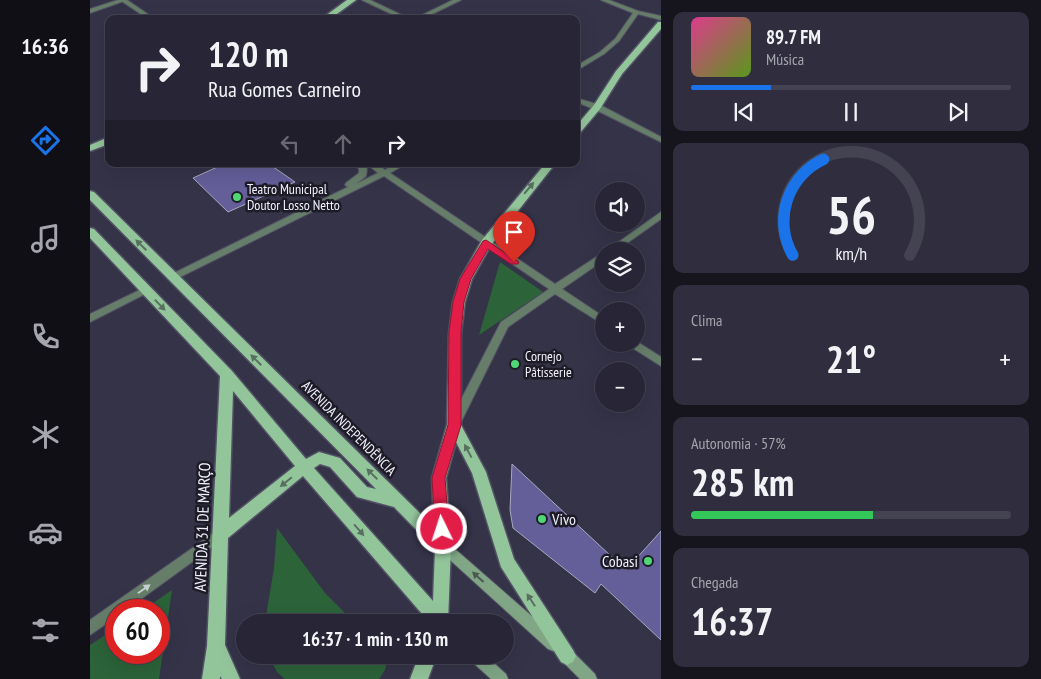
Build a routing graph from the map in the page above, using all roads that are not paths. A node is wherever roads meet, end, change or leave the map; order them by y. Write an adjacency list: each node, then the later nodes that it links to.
1 (124, 0): 6 (street); 8 (street)
2 (352, 0): 9 (main road)
3 (365, 0): 10 (street)
4 (458, 0): 11 (street)
5 (604, 0): 7 (street)
6 (90, 11)
7 (636, 12): 12 (street); 14 (street)
8 (146, 15)
9 (331, 15)
10 (398, 15)
11 (426, 15)
12 (661, 18)
13 (661, 24): 16 (main road)
14 (580, 67)
15 (580, 101): 16 (street)
16 (597, 107): 17 (main road); 18 (street)
17 (580, 127)
18 (661, 140)
19 (105, 142): 20 (main road)
20 (90, 148)
21 (361, 167): 27 (street)
22 (375, 167): 25 (street)
23 (396, 167): 25 (street)
24 (548, 167): 31 (main road, one-way to 24)
25 (384, 173): 27 (street); 31 (street)
26 (90, 194): 33 (main road, AVENIDA INDEPENDÊNCIA, one-way to 26)
27 (310, 210): 33 (street)
28 (661, 214): 30 (street)
29 (90, 231): 34 (main road)
30 (622, 242)
31 (486, 243): 35 (street); 41 (main road)
32 (595, 262): 35 (street)
33 (173, 277): 43 (main road, AVENIDA INDEPENDÊNCIA, one-way to 33)
34 (146, 290): 37 (street); 40 (main road, one-way to 40)
35 (556, 290): 36 (street); 41 (street)
36 (595, 316)
37 (90, 318)
38 (645, 351): 39 (street)
39 (661, 362)
40 (227, 375): 42 (main road); 44 (main road, AVENIDA 31 DE MARÇO)
41 (454, 425): 45 (main road); 50 (main road, one-way to 41)
42 (304, 467): 43 (main road); 44 (main road, one-way to 44); 46 (main road, one-way to 46)
43 (399, 502): 45 (main road, AVENIDA INDEPENDÊNCIA)
44 (221, 534): 48 (street, one-way to 44); 49 (main road, AVENIDA 31 DE MARÇO)
45 (444, 546): 47 (main road); 50 (main road, AVENIDA INDEPENDÊNCIA, one-way to 45)
46 (433, 614)
47 (440, 614)
48 (90, 628)
49 (216, 646): 53 (main road, AVENIDA 31 DE MARÇO); 54 (main road)
50 (567, 656): 57 (main road, AVENIDA INDEPENDÊNCIA)
51 (425, 664): 55 (main road)
52 (485, 664): 56 (main road)
53 (211, 679)
54 (231, 679)
55 (419, 679)
56 (501, 679)
57 (590, 679)

